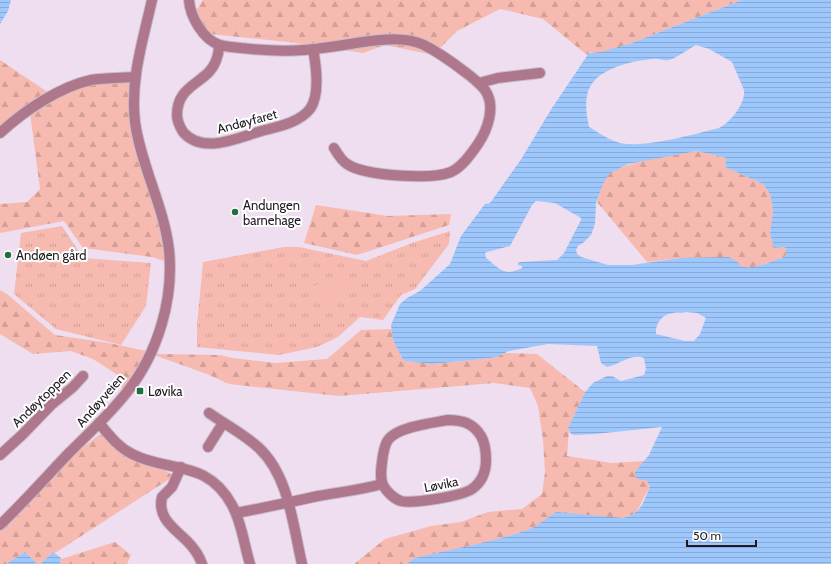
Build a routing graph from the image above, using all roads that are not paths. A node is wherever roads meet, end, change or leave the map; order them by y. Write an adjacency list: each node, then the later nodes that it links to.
1 (152, 0): 6 (street, Andøyveien)
2 (189, 0): 3 (street)
3 (219, 45): 4 (street); 4 (street, Andøyfaret)
4 (313, 49): 7 (street)
5 (540, 73): 7 (street)
6 (135, 77): 8 (street); 12 (street, Andøyveien)
7 (479, 83): 9 (street)
8 (0, 132)
9 (334, 148)
10 (83, 376): 15 (street, Andøytoppen)
11 (209, 414): 13 (street)
12 (99, 423): 16 (street); 20 (street, Andøyveien)
13 (223, 423): 14 (street); 18 (street)
14 (208, 447)
15 (0, 455)
16 (181, 468): 19 (street); 21 (street)
17 (382, 484): 17 (street, Løvika); 18 (street)
18 (289, 503): 19 (street); 23 (street)
19 (236, 513): 22 (street)
20 (0, 525)
21 (202, 564)
22 (250, 564)
23 (302, 564)

